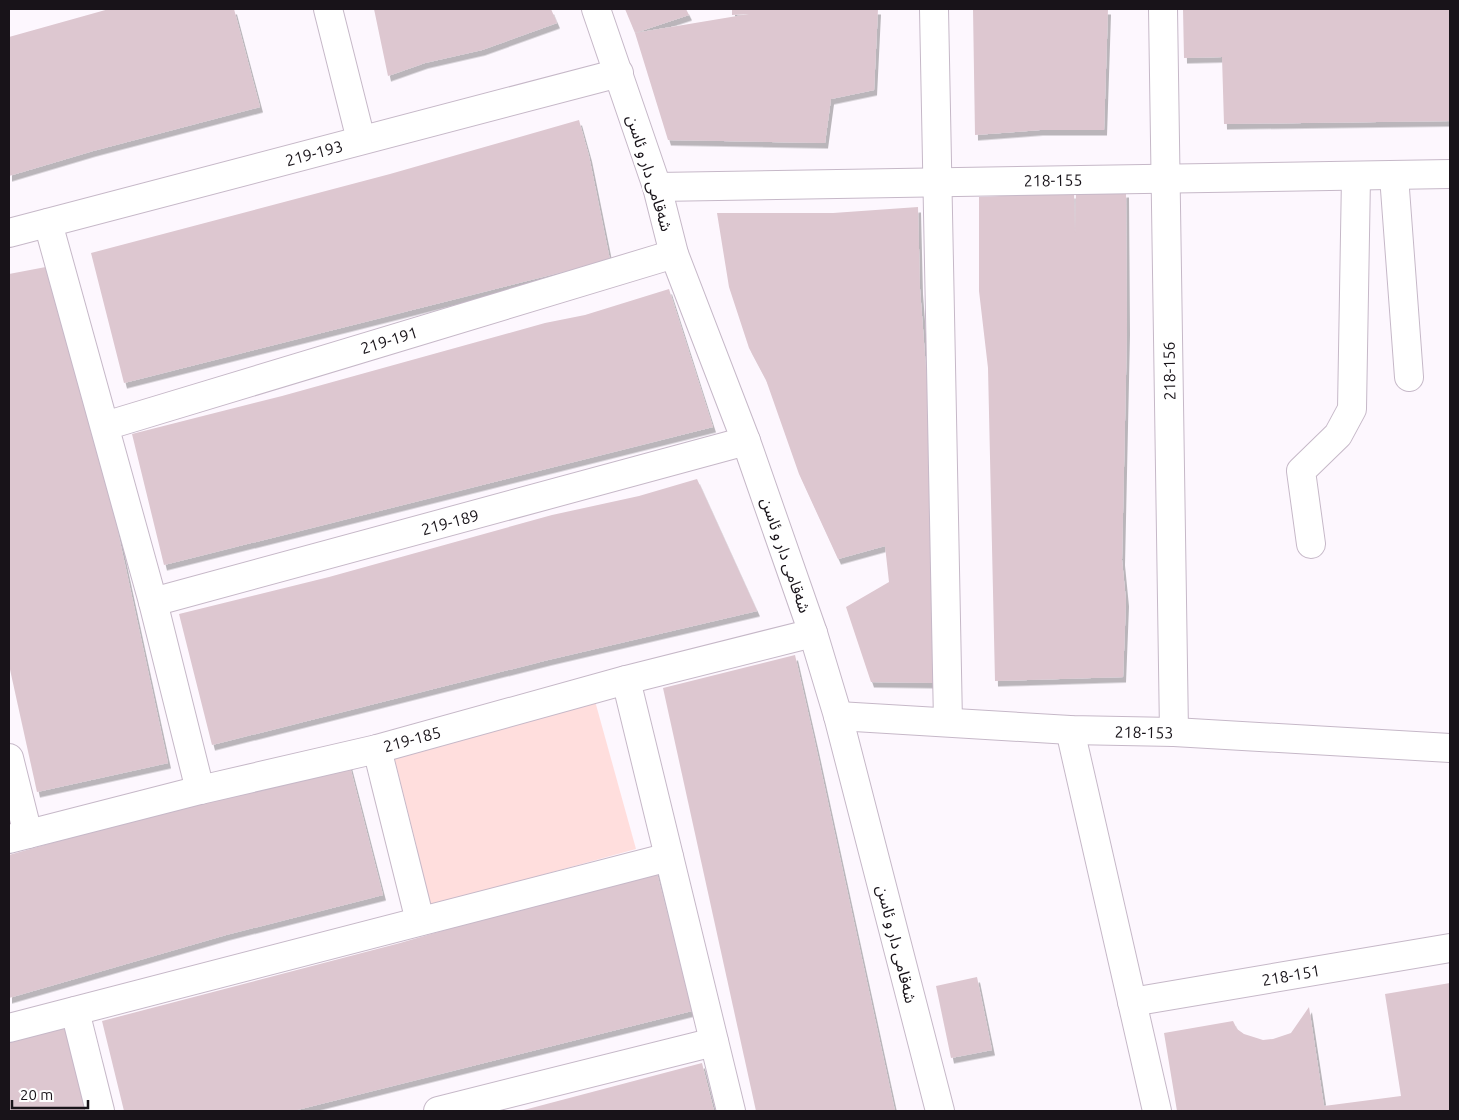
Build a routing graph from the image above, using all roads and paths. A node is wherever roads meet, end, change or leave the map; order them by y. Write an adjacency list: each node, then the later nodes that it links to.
1 (328, 9): 6 (street)
2 (596, 9): 5 (street, شەقامی دار و ئاسن)
3 (934, 9): 11 (street)
4 (1163, 9): 10 (street, 218-156)
5 (619, 73): 6 (street, 219-193); 12 (street, شەقامی دار و ئاسن)
6 (361, 140): 13 (street, 219-193)
7 (1450, 174): 9 (street, 218-155)
8 (1356, 176): 9 (street, 218-155); 10 (street, 218-155); 19 (street)
9 (1394, 176): 16 (street)
10 (1166, 178): 11 (street, 218-155); 26 (street, 218-156)
11 (938, 182): 12 (street, 218-155); 24 (street)
12 (657, 187): 15 (street, شەقامی دار و ئاسن)
13 (48, 223): 14 (street, 219-193); 17 (street)
14 (9, 233)
15 (674, 254): 17 (street, 219-191); 18 (street, شەقامی دار و ئاسن)
16 (1409, 378)
17 (105, 426): 20 (street)
18 (746, 441): 20 (street, 219-189); 21 (street, شەقامی دار و ئاسن)
19 (1311, 544)
20 (153, 602): 30 (street)
21 (813, 633): 22 (street, 219-185); 23 (street, شەقامی دار و ئاسن)
22 (626, 680): 28 (street, 219-185); 32 (street)
23 (838, 716): 24 (street, 218-153); 42 (street, شەقامی دار و ئاسن)
24 (948, 722): 25 (street, 218-153)
25 (1070, 730): 26 (street, 218-153); 35 (street)
26 (1174, 732): 27 (street, 218-153)
27 (1450, 748)
28 (377, 749): 30 (street, 219-185); 33 (street)
29 (9, 758): 31 (street)
30 (200, 790): 31 (street, 219-185)
31 (19, 836)
32 (669, 857): 33 (street); 38 (street)
33 (420, 921): 36 (street)
34 (1450, 948): 35 (street, 218-151)
35 (1132, 1002): 43 (street)
36 (75, 1011): 37 (street); 39 (street)
37 (9, 1028)
38 (714, 1042): 40 (street); 41 (street)
39 (100, 1111)
40 (438, 1111)
41 (731, 1111)
42 (940, 1111)
43 (1157, 1111)

